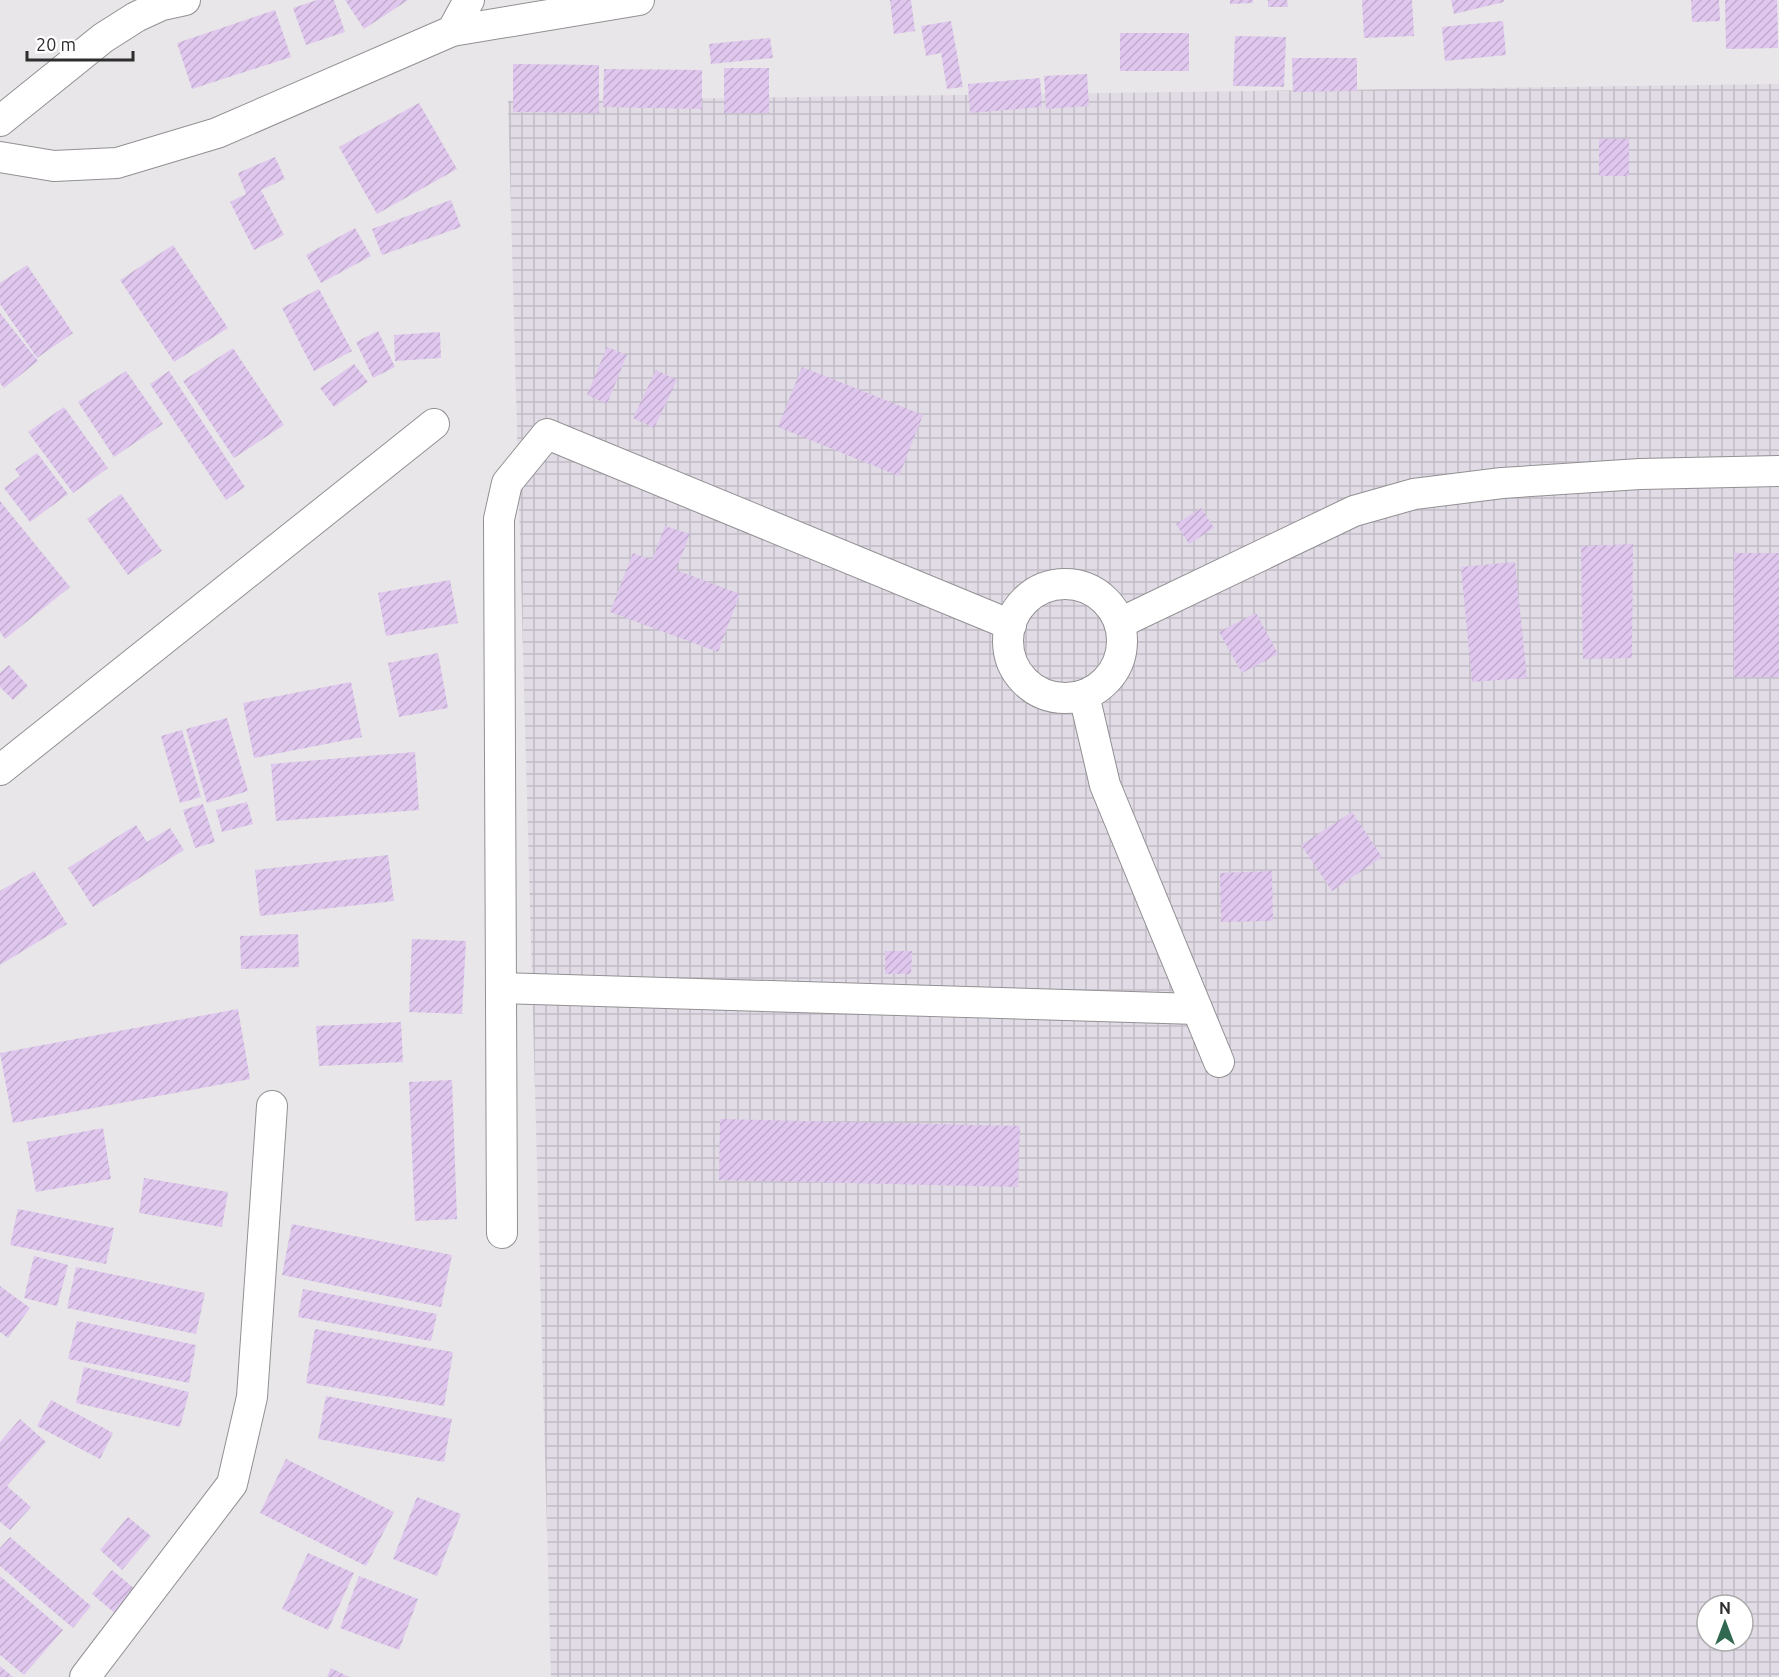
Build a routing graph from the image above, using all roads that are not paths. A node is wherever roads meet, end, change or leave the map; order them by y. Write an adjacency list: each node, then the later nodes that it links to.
1 (185, 0): 5 (street)
2 (469, 0): 4 (street)
3 (639, 0): 4 (street)
4 (452, 31): 6 (street)
5 (0, 121)
6 (0, 157)
7 (434, 424): 12 (street)
8 (1779, 471): 9 (street)
9 (1120, 623): 10 (street); 11 (street)
10 (1011, 625): 11 (street); 13 (street)
11 (1084, 695): 14 (street)
12 (0, 770)
13 (501, 988): 14 (street); 17 (street)
14 (1197, 1009): 15 (street)
15 (1219, 1062)
16 (272, 1106): 18 (street)
17 (502, 1233)
18 (85, 1677)

